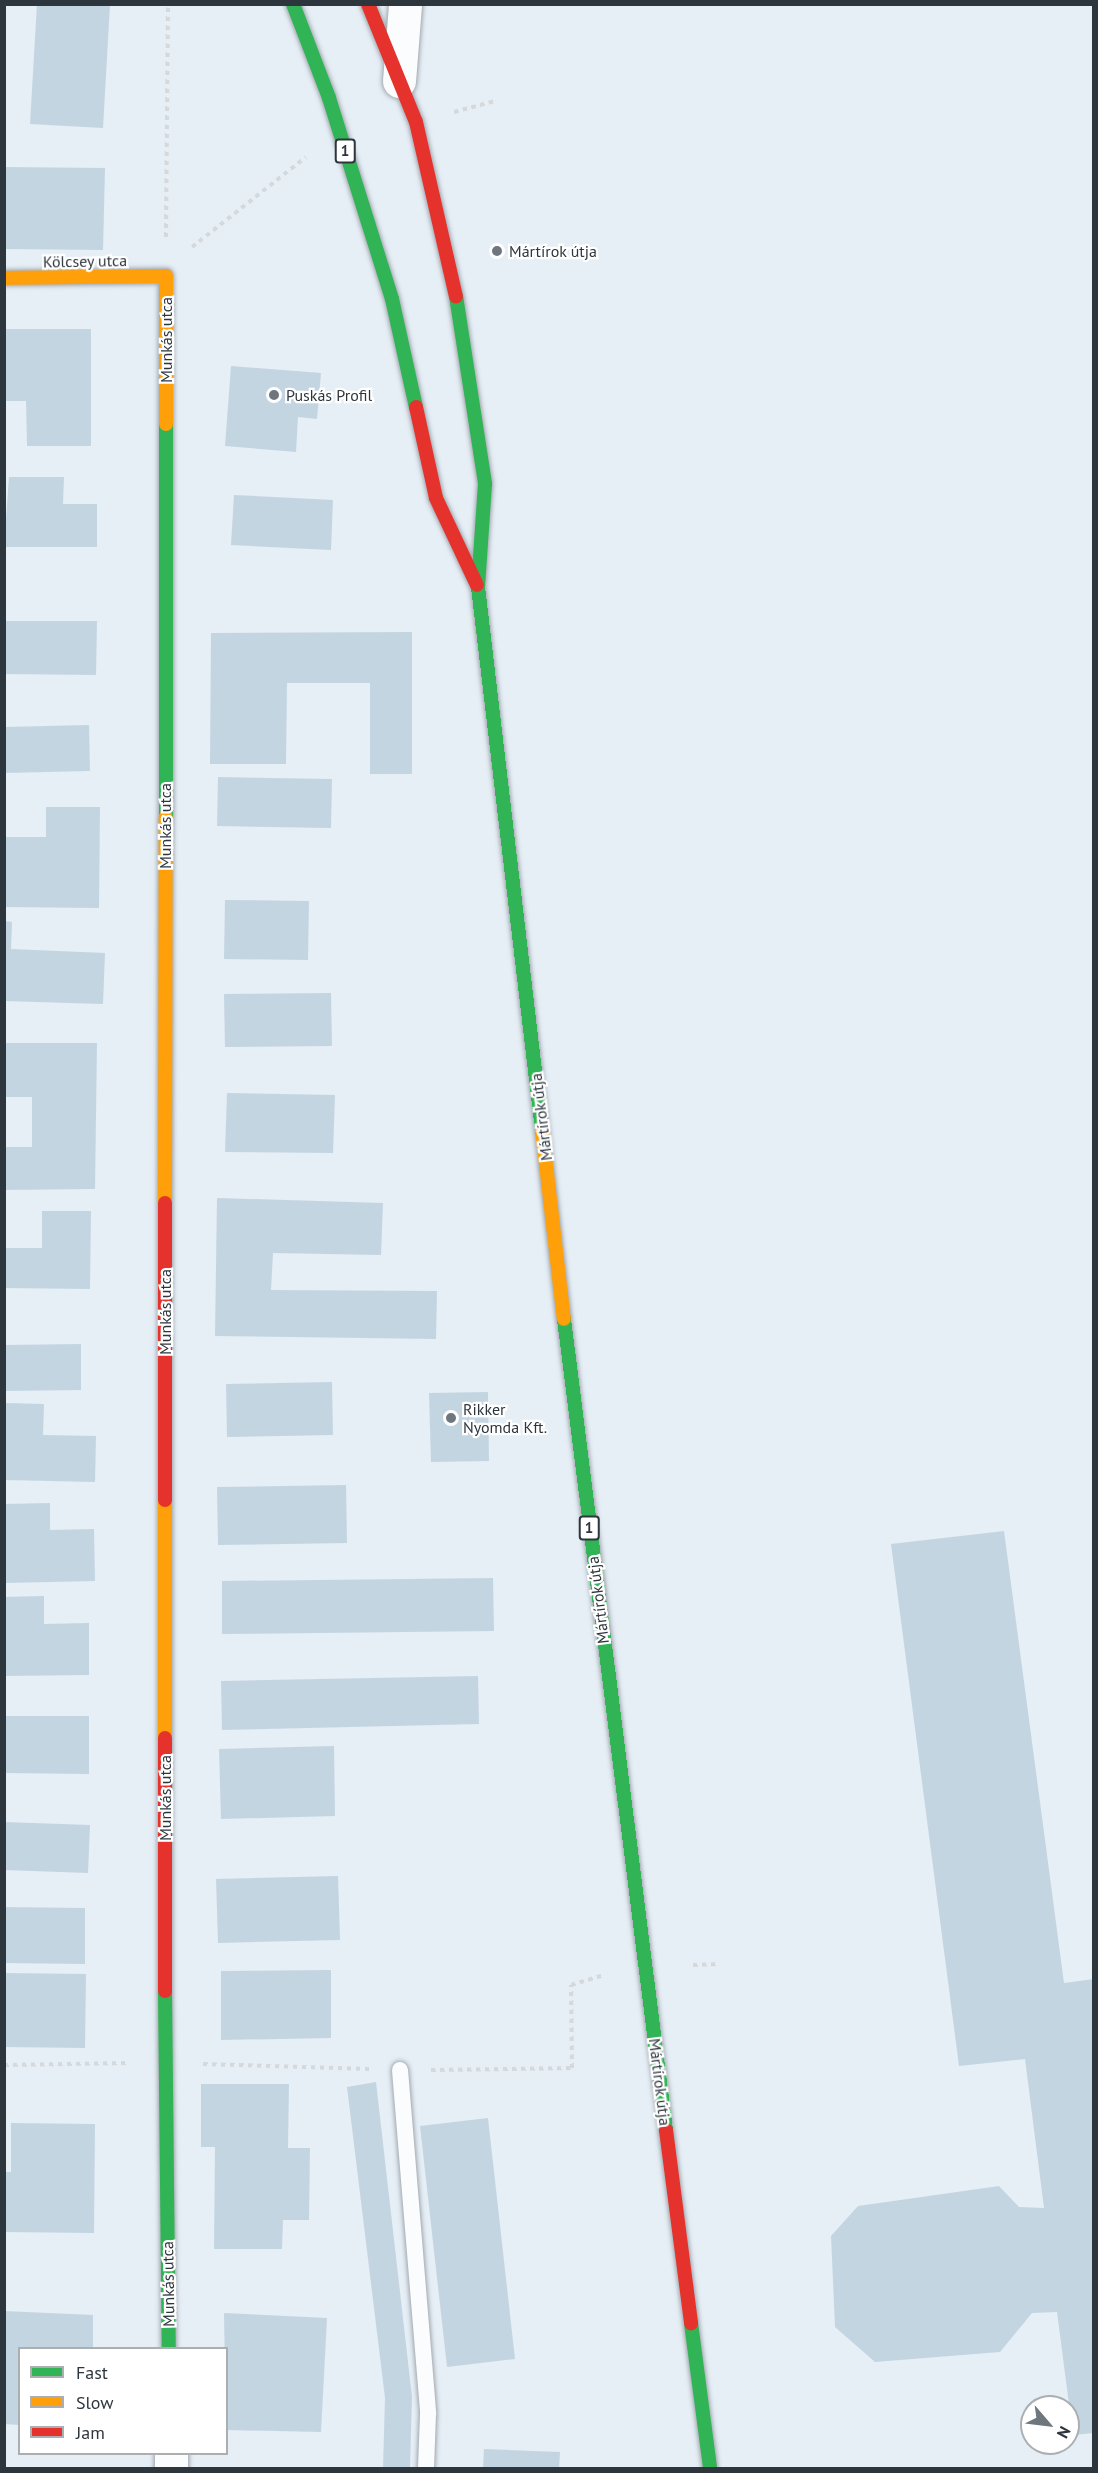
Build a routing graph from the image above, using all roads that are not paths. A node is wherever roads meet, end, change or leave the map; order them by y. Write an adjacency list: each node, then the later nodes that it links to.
1 (293, 4): 7 (main road, Mártírok útja / 1)
2 (368, 4): 4 (main road, Mártírok útja / 1)
3 (405, 4): 4 (street)
4 (399, 81): 7 (main road, Mártírok útja / 1)
5 (166, 276): 6 (main road, Kölcsey utca); 9 (main road, Munkás utca)
6 (4, 278)
7 (478, 587): 11 (main road, Mártírok útja / 1)
8 (400, 2070): 10 (lane)
9 (169, 2347)
10 (426, 2469)
11 (710, 2469)

